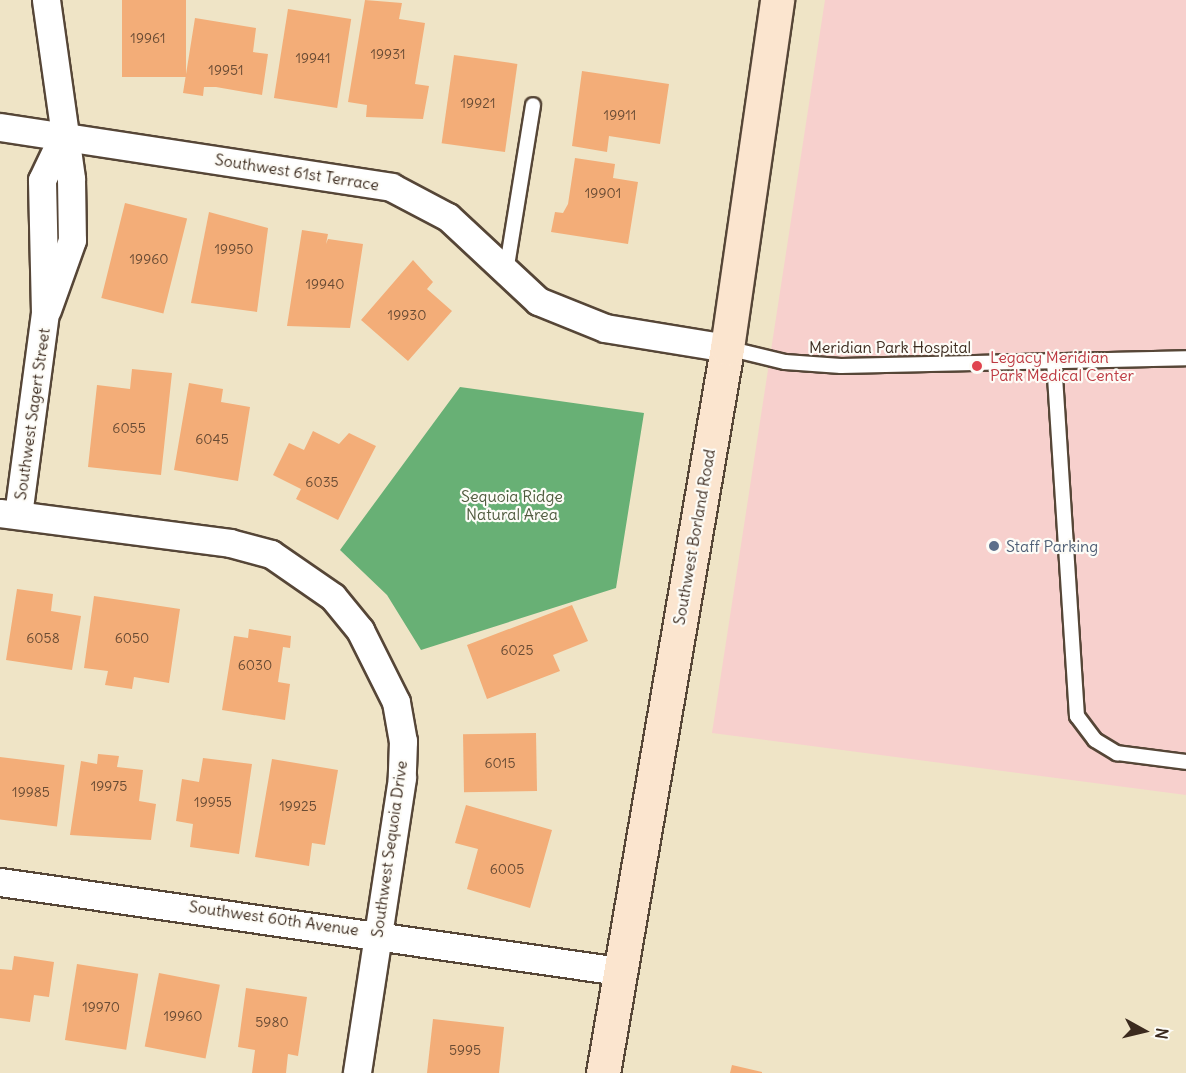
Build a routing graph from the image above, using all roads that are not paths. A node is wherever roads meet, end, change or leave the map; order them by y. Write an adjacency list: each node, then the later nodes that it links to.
1 (46, 0): 5 (street)
2 (777, 0): 7 (main road, Southwest Borland Road)
3 (532, 105): 6 (lane)
4 (0, 127): 5 (street, Southwest 61st Terrace)
5 (63, 136): 6 (street, Southwest 61st Terrace); 10 (street, Southwest Sagert Street)
6 (506, 272): 7 (street, Southwest 61st Terrace)
7 (727, 348): 9 (lane, Meridian Park Hospital); 14 (main road, Southwest Borland Road)
8 (1186, 358): 9 (lane, Meridian Park Hospital)
9 (1054, 361): 11 (lane)
10 (9, 514): 13 (street, Southwest Sequoia Drive)
11 (1186, 762)
12 (0, 882): 13 (street, Southwest 60th Avenue)
13 (378, 932): 14 (street, Southwest 60th Avenue); 15 (street, Southwest Sequoia Drive)
14 (619, 971): 16 (main road, Southwest Borland Road)
15 (357, 1073)
16 (603, 1073)

